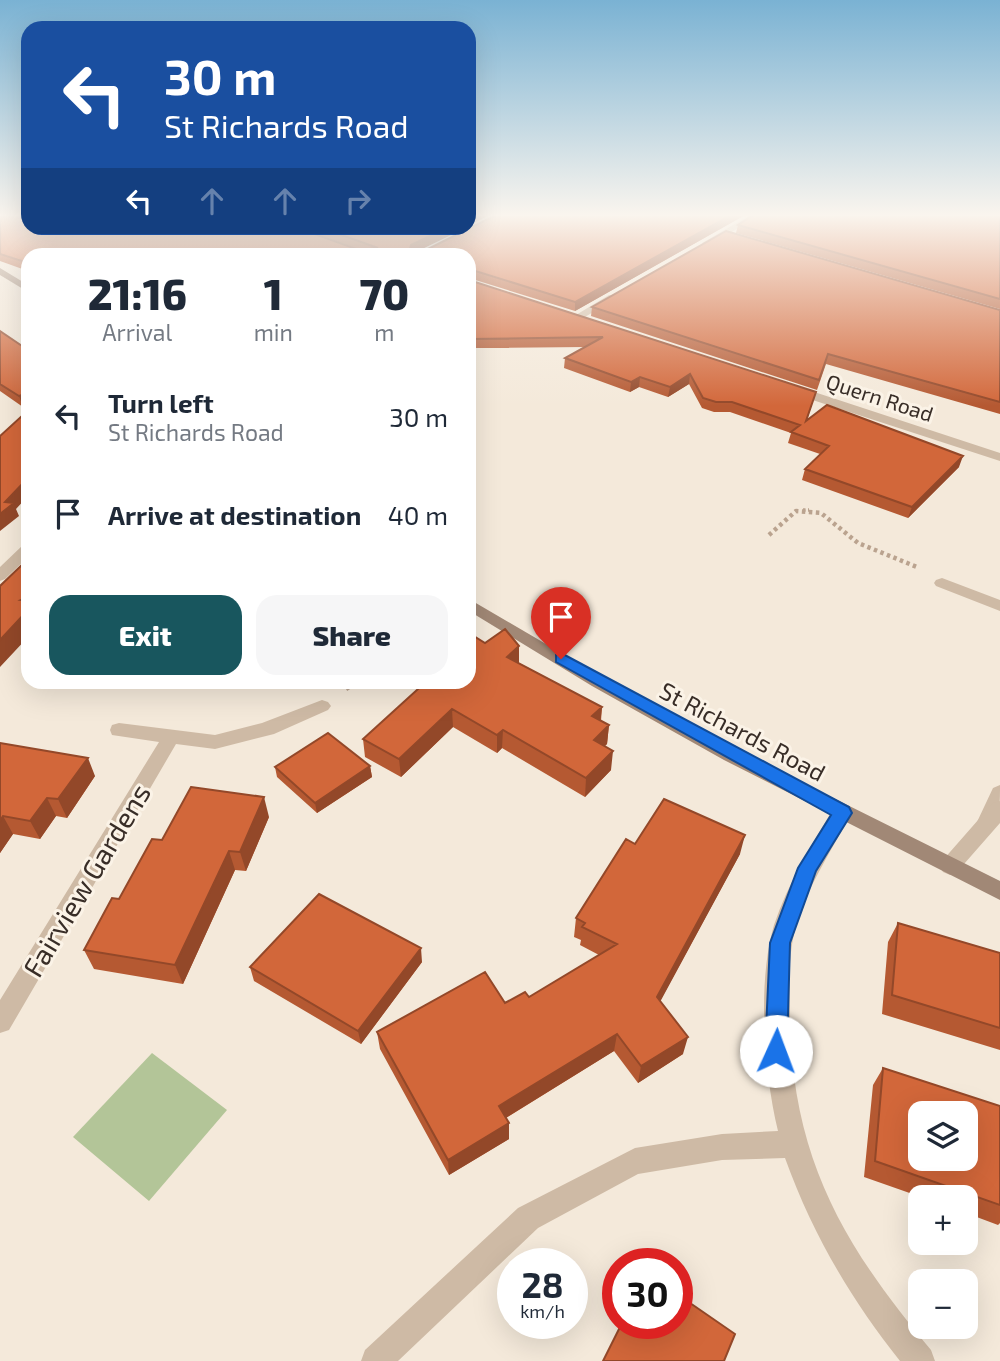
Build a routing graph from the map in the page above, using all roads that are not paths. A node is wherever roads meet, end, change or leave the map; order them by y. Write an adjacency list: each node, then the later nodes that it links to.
1 (621, 292): 2 (street)
2 (589, 322)
3 (775, 383): 4 (street, Quern Road)
4 (1000, 457)
5 (21, 555): 6 (street)
6 (0, 576)
7 (942, 583): 8 (street)
8 (1000, 606)
9 (476, 608): 14 (street, St Richards Road)
10 (322, 706): 12 (street)
11 (119, 730): 12 (street)
12 (172, 737): 18 (street, Fairview Gardens)
13 (1000, 793): 15 (street)
14 (842, 813): 16 (street, St Richards Road); 19 (street)
15 (993, 816): 16 (street)
16 (950, 866): 17 (street, St Richards Road)
17 (1000, 891)
18 (0, 1022)
19 (792, 1144): 20 (street); 21 (street)
20 (376, 1361)
21 (920, 1361)

